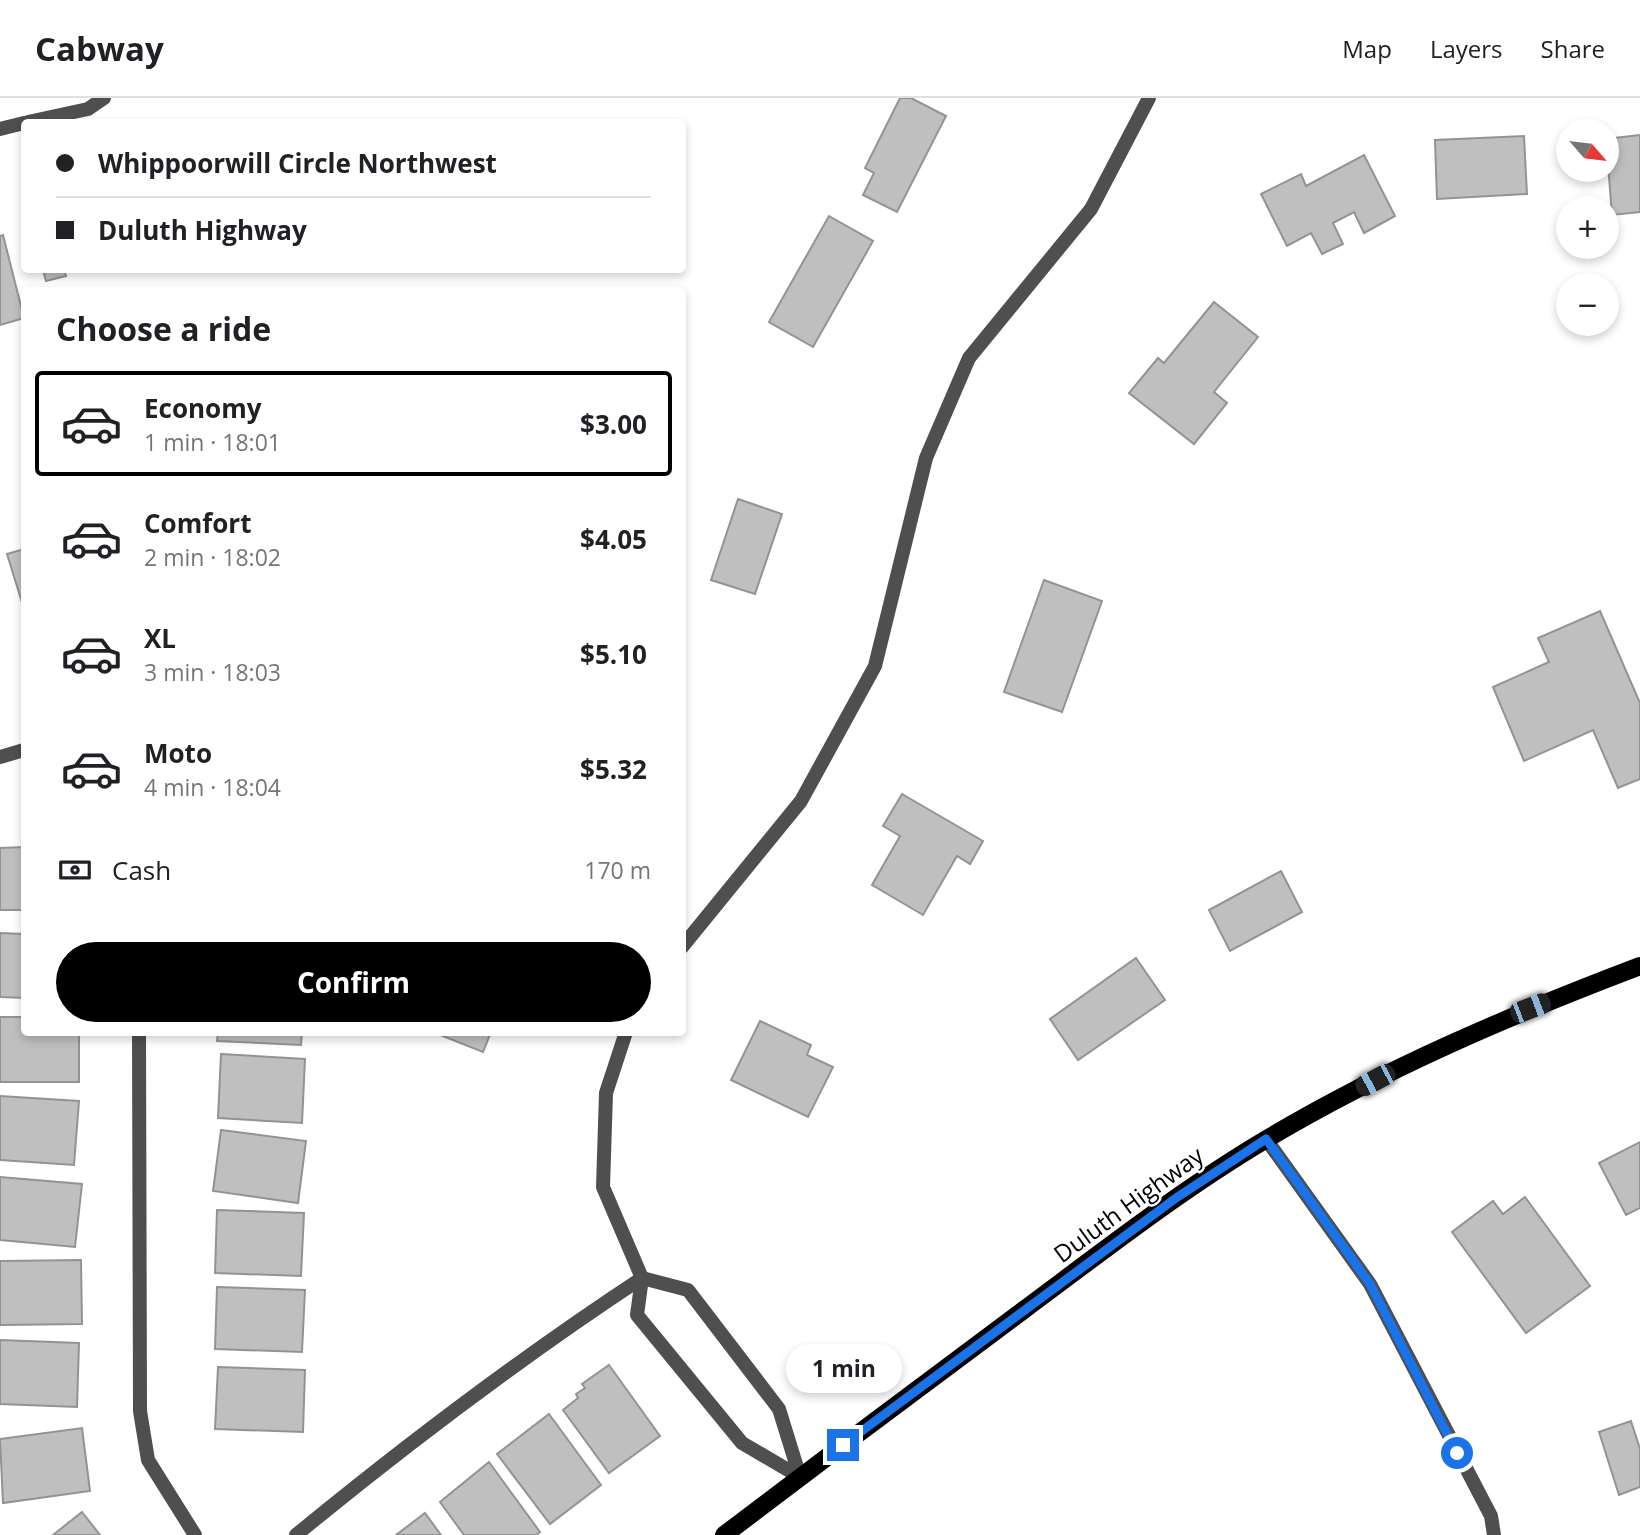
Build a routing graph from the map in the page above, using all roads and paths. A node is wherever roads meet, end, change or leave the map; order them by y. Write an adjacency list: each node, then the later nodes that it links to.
1 (104, 98): 3 (street)
2 (1149, 98): 8 (street)
3 (44, 119)
4 (21, 124): 5 (street)
5 (0, 129)
6 (21, 751): 7 (street)
7 (0, 757)
8 (686, 942)
9 (1640, 966): 12 (main road, Duluth Highway)
10 (139, 1036): 15 (street)
11 (625, 1036): 13 (street)
12 (1266, 1139): 14 (main road, Duluth Highway); 18 (street)
13 (642, 1278): 14 (street); 14 (street); 16 (street)
14 (800, 1477): 17 (main road, Duluth Highway)
15 (195, 1535)
16 (296, 1535)
17 (724, 1535)
18 (1494, 1535)

